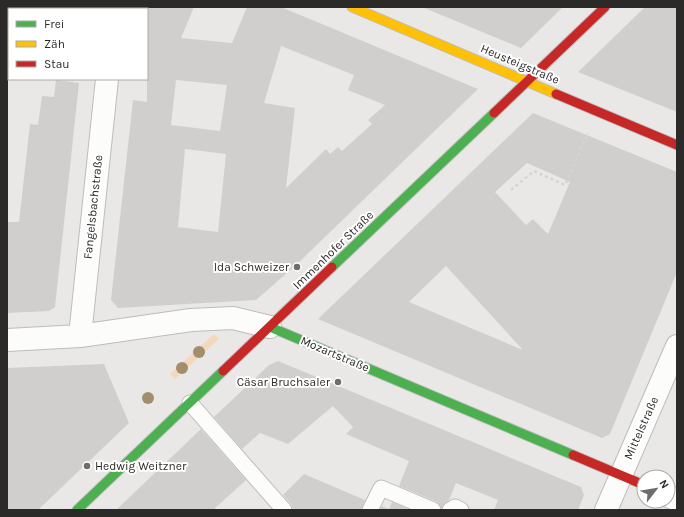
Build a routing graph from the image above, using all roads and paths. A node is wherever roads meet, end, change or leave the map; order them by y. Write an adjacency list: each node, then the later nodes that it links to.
1 (352, 7): 4 (street, Heusteigstraße)
2 (605, 7): 4 (street, Immenhofer Straße)
3 (107, 80): 9 (street, Fangelsbachstraße)
4 (528, 80): 5 (street, Heusteigstraße); 8 (street, Immenhofer Straße)
5 (598, 111): 6 (street, Heusteigstraße); 7 (path)
6 (677, 145)
7 (511, 190)
8 (270, 327): 9 (street, Mozartstraße); 12 (street, Immenhofer Straße); 13 (street, Mozartstraße)
9 (80, 336): 10 (street, Mozartstraße)
10 (7, 340)
11 (677, 346): 13 (street, Mittelstraße)
12 (190, 403): 15 (street, Immenhofer Straße); 16 (lane)
13 (620, 475): 14 (street, Mozartstraße); 21 (street, Mittelstraße)
14 (636, 482)
15 (77, 510)
16 (284, 510)
17 (370, 510): 18 (lane)
18 (433, 510)
19 (450, 510): 20 (lane)
20 (461, 510)
21 (606, 510)

